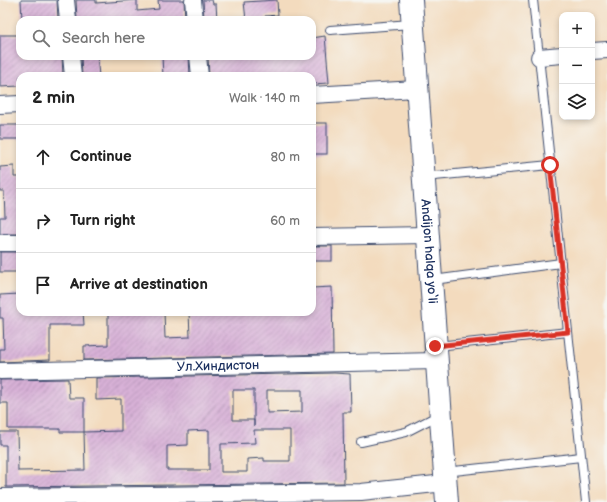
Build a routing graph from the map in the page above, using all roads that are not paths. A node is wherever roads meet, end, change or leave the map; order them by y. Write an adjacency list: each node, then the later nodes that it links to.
1 (66, 0): 5 (street)
2 (193, 0): 6 (street)
3 (411, 0): 7 (highway, Andijon halqa yo‘li)
4 (533, 0): 12 (lane)
5 (68, 16)
6 (195, 16)
7 (412, 24): 8 (lane); 17 (highway, Andijon halqa yo‘li)
8 (330, 30)
9 (607, 50): 10 (street)
10 (595, 51)
11 (559, 55): 12 (street)
12 (539, 57): 21 (lane)
13 (71, 60): 15 (street)
14 (198, 60): 16 (street)
15 (73, 72)
16 (200, 72)
17 (416, 89): 18 (street); 22 (highway, Andijon halqa yo‘li)
18 (316, 95)
19 (16, 104): 20 (street)
20 (0, 105)
21 (550, 165): 22 (lane); 27 (lane)
22 (423, 177): 23 (highway, Andijon halqa yo‘li)
23 (427, 234): 24 (street); 28 (highway, Andijon halqa yo‘li)
24 (316, 237)
25 (0, 243): 26 (street)
26 (16, 243)
27 (561, 263): 28 (lane); 29 (lane)
28 (430, 280): 30 (highway, Andijon halqa yo‘li)
29 (568, 332): 30 (lane); 34 (lane)
30 (435, 353): 31 (street, Ул.Хиндистон); 32 (highway, Andijon halqa yo‘li)
31 (0, 370)
32 (440, 414): 33 (lane); 35 (highway, Andijon halqa yo‘li)
33 (360, 442)
34 (581, 457): 35 (lane); 39 (lane)
35 (446, 486): 37 (street)
36 (0, 497): 38 (street)
37 (361, 497): 38 (street)
38 (145, 499)
39 (586, 502)

